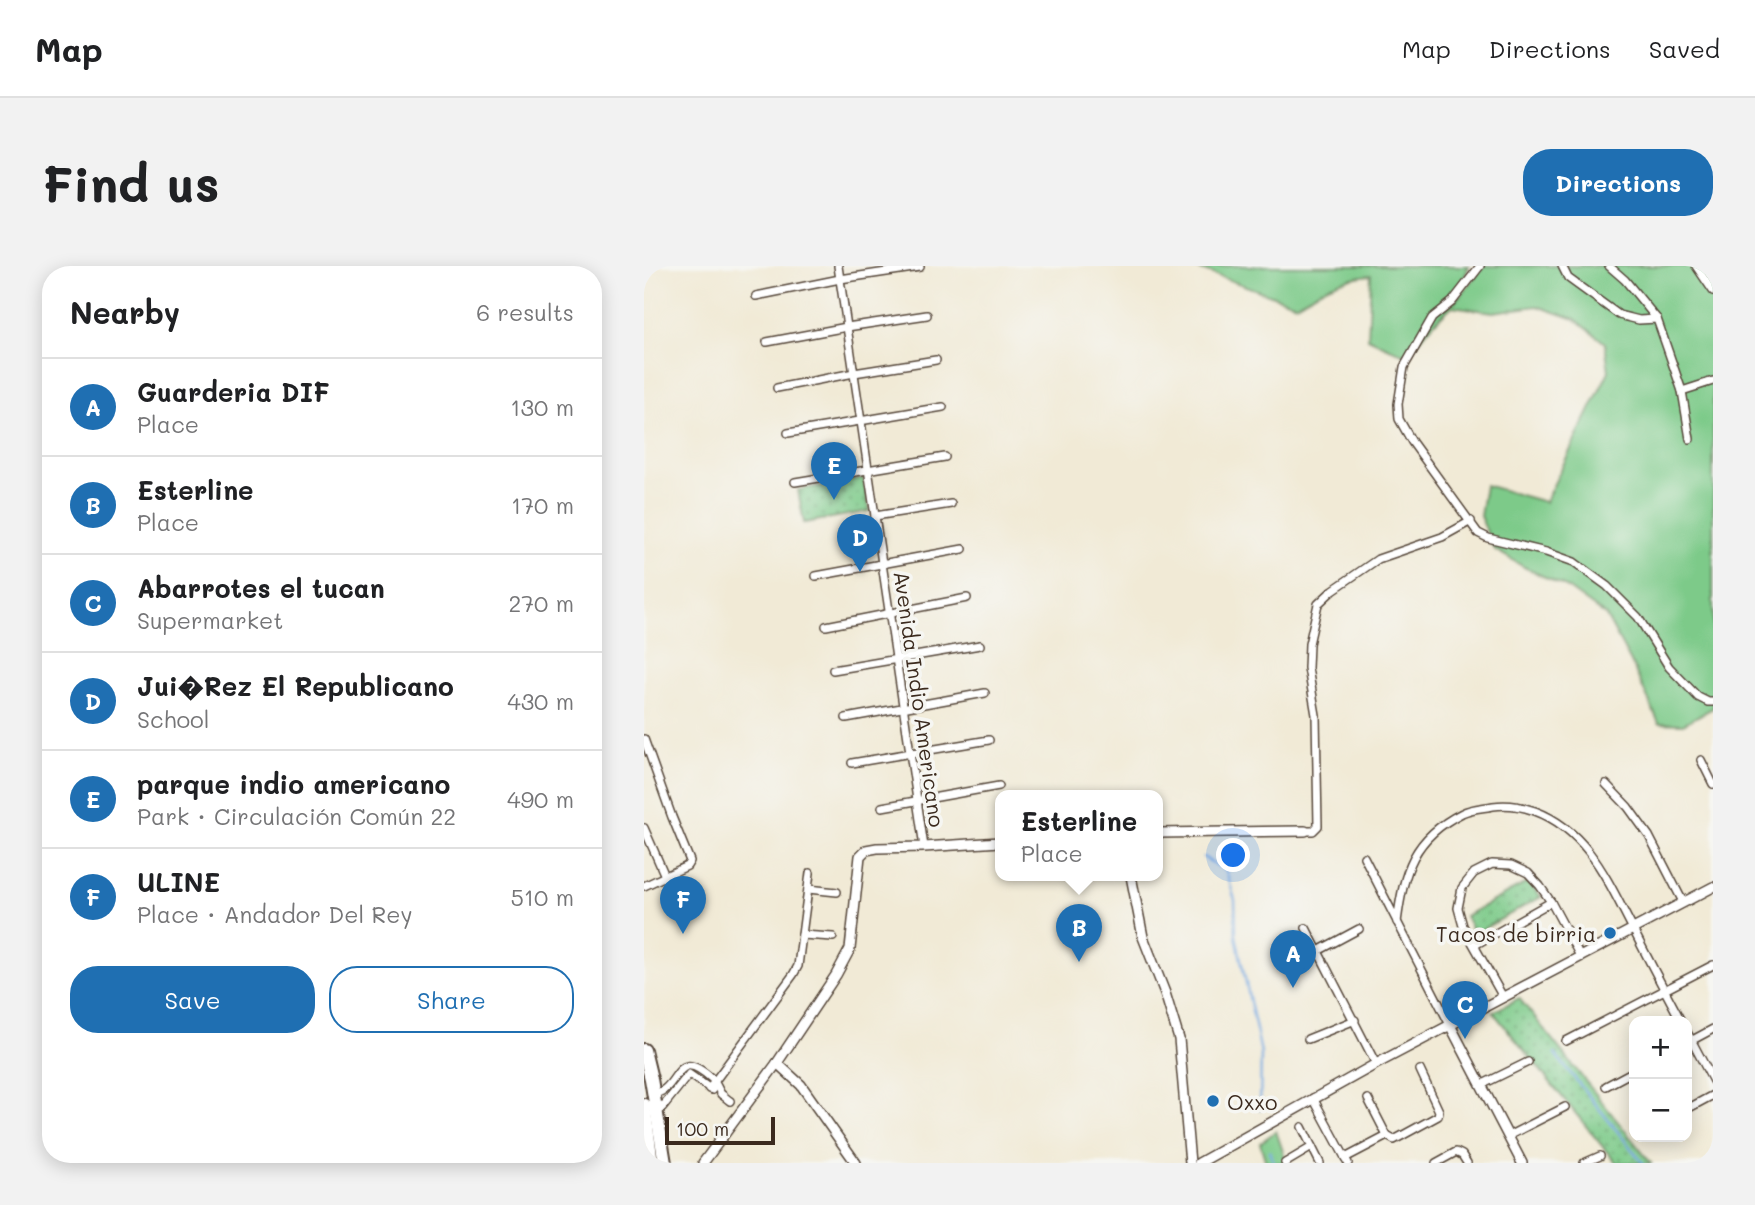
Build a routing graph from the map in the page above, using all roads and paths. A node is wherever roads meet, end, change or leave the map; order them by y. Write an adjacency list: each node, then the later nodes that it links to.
1 (838, 266): 7 (street, Avenida Indio Americano)
2 (1480, 266): 28 (street)
3 (1562, 266): 11 (street)
4 (1609, 266): 11 (street)
5 (1696, 266): 8 (street)
6 (920, 267): 7 (street)
7 (840, 279): 9 (street); 12 (street, Avenida Indio Americano)
8 (1713, 291)
9 (756, 296)
10 (927, 315): 12 (street)
11 (1657, 319): 18 (street)
12 (847, 327): 13 (street); 15 (street, Avenida Indio Americano)
13 (766, 342)
14 (936, 360): 15 (street)
15 (853, 373): 17 (street); 20 (street, Avenida Indio Americano)
16 (1713, 381): 18 (street)
17 (777, 388)
18 (1682, 391): 22 (street)
19 (943, 407): 20 (street)
20 (861, 420): 21 (street); 24 (street, Avenida Indio Americano)
21 (788, 433)
22 (1690, 439)
23 (945, 457): 24 (street)
24 (868, 470): 25 (street); 27 (street, Avenida Indio Americano)
25 (794, 482)
26 (951, 504): 27 (street)
27 (875, 516): 30 (street, Avenida Indio Americano)
28 (1471, 521): 39 (street); 53 (street)
29 (964, 549): 30 (street)
30 (882, 564): 31 (street); 33 (street, Avenida Indio Americano)
31 (816, 576)
32 (967, 598): 33 (street)
33 (889, 614): 34 (street); 36 (street, Avenida Indio Americano)
34 (826, 626)
35 (980, 645): 36 (street)
36 (896, 659): 37 (street); 40 (street, Avenida Indio Americano)
37 (833, 670)
38 (985, 693): 40 (street)
39 (1713, 702)
40 (903, 708): 41 (street); 44 (street, Avenida Indio Americano)
41 (846, 718)
42 (644, 739): 59 (street)
43 (989, 740): 44 (street)
44 (910, 753): 46 (street); 50 (street, Avenida Indio Americano)
45 (1701, 760): 48 (street)
46 (852, 763)
47 (1606, 784): 66 (street)
48 (1713, 784)
49 (999, 786): 50 (street)
50 (917, 800): 51 (street); 56 (street, Avenida Indio Americano)
51 (883, 807)
52 (644, 828): 59 (street)
53 (1305, 831): 54 (street)
54 (1163, 833)
55 (995, 842): 56 (street)
56 (924, 847): 89 (street)
57 (1364, 857): 67 (street)
58 (810, 873): 63 (street)
59 (665, 876): 61 (street)
60 (1132, 881): 119 (street)
61 (644, 886)
62 (1713, 887): 66 (street)
63 (808, 889): 64 (street); 71 (street)
64 (837, 892)
65 (1551, 902): 73 (street); 73 (street); 75 (street)
66 (1683, 902): 70 (street)
67 (1397, 922): 70 (street); 81 (street)
68 (1306, 928): 74 (street)
69 (1359, 929): 74 (street)
70 (1632, 929): 75 (street); 77 (street)
71 (802, 934): 72 (street); 94 (street)
72 (833, 937)
73 (1475, 945): 78 (street)
74 (1318, 951): 80 (street)
75 (1580, 956): 78 (street)
76 (1713, 965): 77 (street)
77 (1665, 990): 79 (street); 85 (street)
78 (1503, 997): 81 (street)
79 (1678, 1016)
80 (1355, 1020): 83 (street); 90 (street)
81 (1450, 1025): 90 (street); 96 (street)
82 (1713, 1029): 84 (street)
83 (1308, 1039)
84 (1692, 1040)
85 (1566, 1041)
86 (1692, 1047): 95 (street)
87 (644, 1049): 100 (main road)
88 (1528, 1062): 96 (street)
89 (777, 1063): 117 (street); 118 (street)
90 (1376, 1064): 102 (street)
91 (1420, 1070): 110 (street)
92 (691, 1071): 94 (street); 98 (street); 100 (street); 108 (street)
93 (1629, 1074): 97 (street)
94 (715, 1081): 98 (street); 99 (street)
95 (1713, 1081)
96 (1481, 1085): 111 (street)
97 (1606, 1086)
98 (709, 1089): 99 (street)
99 (719, 1092): 104 (street)
100 (654, 1094): 108 (main road)
101 (1713, 1095): 106 (street)
102 (1313, 1098): 115 (street); 120 (street)
103 (1368, 1099): 110 (street)
104 (730, 1101)
105 (644, 1105): 116 (main road)
106 (1692, 1106)
107 (1565, 1107): 111 (street)
108 (657, 1114): 116 (main road)
109 (1302, 1127): 112 (street)
110 (1387, 1136): 115 (street)
111 (1508, 1136): 125 (street)
112 (1312, 1147): 121 (street); 122 (street)
113 (1600, 1156): 126 (street)
114 (1713, 1160): 127 (street)
115 (1347, 1161)
116 (662, 1163)
117 (704, 1163)
118 (856, 1163)
119 (1190, 1163)
120 (1199, 1163)
121 (1285, 1163)
122 (1320, 1163)
123 (1436, 1163): 124 (street)
124 (1467, 1163)
125 (1522, 1163)
126 (1584, 1163)
127 (1707, 1163)

